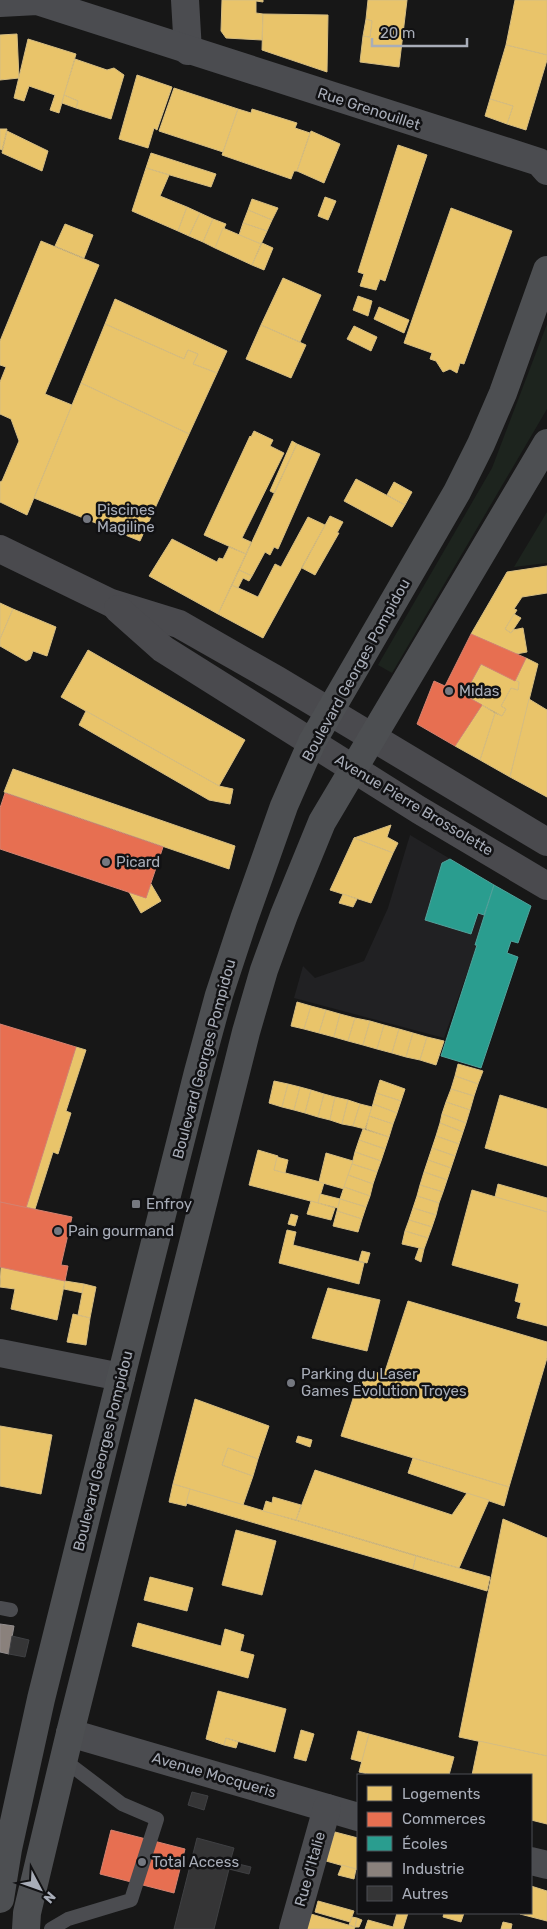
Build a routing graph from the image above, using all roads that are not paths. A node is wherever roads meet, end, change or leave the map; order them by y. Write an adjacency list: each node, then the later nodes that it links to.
1 (185, 0): 3 (street)
2 (0, 3): 3 (street, Rue Grenouillet)
3 (188, 51): 4 (street, Rue Grenouillet)
4 (547, 171)
5 (547, 270): 9 (main road, Boulevard Georges Pompidou)
6 (547, 443): 10 (main road)
7 (0, 549): 8 (main road, Avenue Pierre Brossolette)
8 (111, 603): 9 (main road, Avenue Pierre Brossolette); 11 (main road, Avenue Pierre Brossolette)
9 (330, 712): 10 (main road, Avenue Pierre Brossolette); 11 (main road, Boulevard Georges Pompidou)
10 (372, 738): 12 (main road); 13 (main road, Avenue Pierre Brossolette)
11 (312, 742): 12 (main road, Avenue Pierre Brossolette); 16 (main road, Boulevard Georges Pompidou)
12 (354, 769): 14 (main road, Avenue Pierre Brossolette); 17 (main road)
13 (547, 842)
14 (547, 886)
15 (0, 1353): 16 (street)
16 (121, 1377): 23 (main road, Boulevard Georges Pompidou)
17 (70, 1733): 18 (main road); 19 (street, Avenue Mocqueris)
18 (64, 1760): 24 (main road); 25 (lane)
19 (327, 1808): 20 (street, Avenue Mocqueris); 26 (street, Rue d'Italie)
20 (357, 1816)
21 (532, 1861): 22 (street)
22 (547, 1865)
23 (0, 1899)
24 (26, 1929)
25 (51, 1929)
26 (293, 1929)

